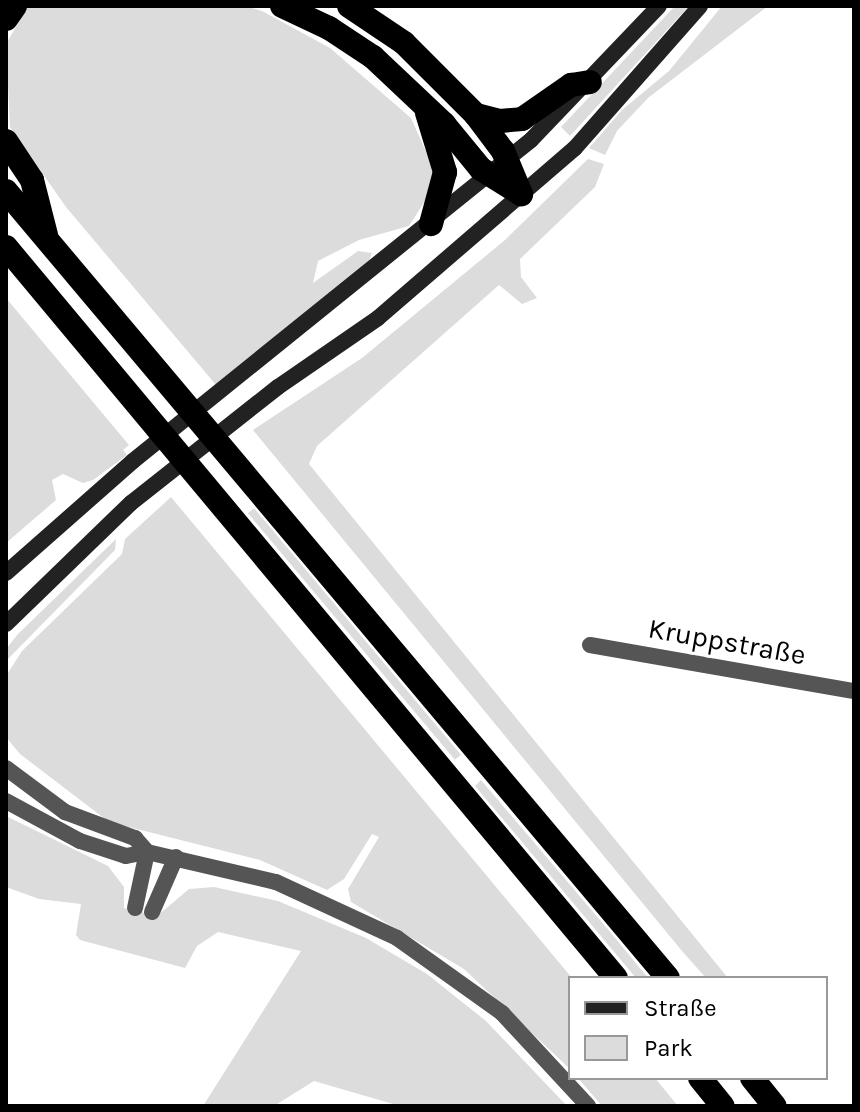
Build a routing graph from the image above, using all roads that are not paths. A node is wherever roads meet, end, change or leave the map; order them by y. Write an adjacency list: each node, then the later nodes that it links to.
1 (15, 6): 6 (highway)
2 (282, 6): 8 (highway)
3 (349, 6): 9 (highway)
4 (659, 6): 7 (main road)
5 (700, 6): 13 (main road)
6 (6, 19)
7 (590, 82): 9 (highway); 11 (main road)
8 (427, 110): 11 (highway); 14 (highway)
9 (476, 115): 11 (highway)
10 (6, 141): 15 (highway)
11 (498, 168): 13 (highway); 14 (main road)
12 (6, 191): 15 (highway)
13 (521, 194): 20 (main road)
14 (431, 224): 19 (main road)
15 (47, 241): 31 (highway)
16 (6, 247): 18 (highway)
17 (6, 260): 18 (highway)
18 (37, 284): 30 (highway)
19 (6, 573)
20 (6, 624)
21 (590, 645): 22 (street, Kruppstraße)
22 (854, 691)
23 (6, 759): 24 (street)
24 (10, 772): 26 (street)
25 (6, 801): 26 (street)
26 (147, 852): 27 (street); 28 (street)
27 (176, 857): 29 (street); 34 (street)
28 (135, 908)
29 (152, 912)
30 (614, 976)
31 (666, 976)
32 (702, 1080): 35 (highway)
33 (754, 1080): 36 (highway)
34 (588, 1106)
35 (723, 1106)
36 (775, 1106)

